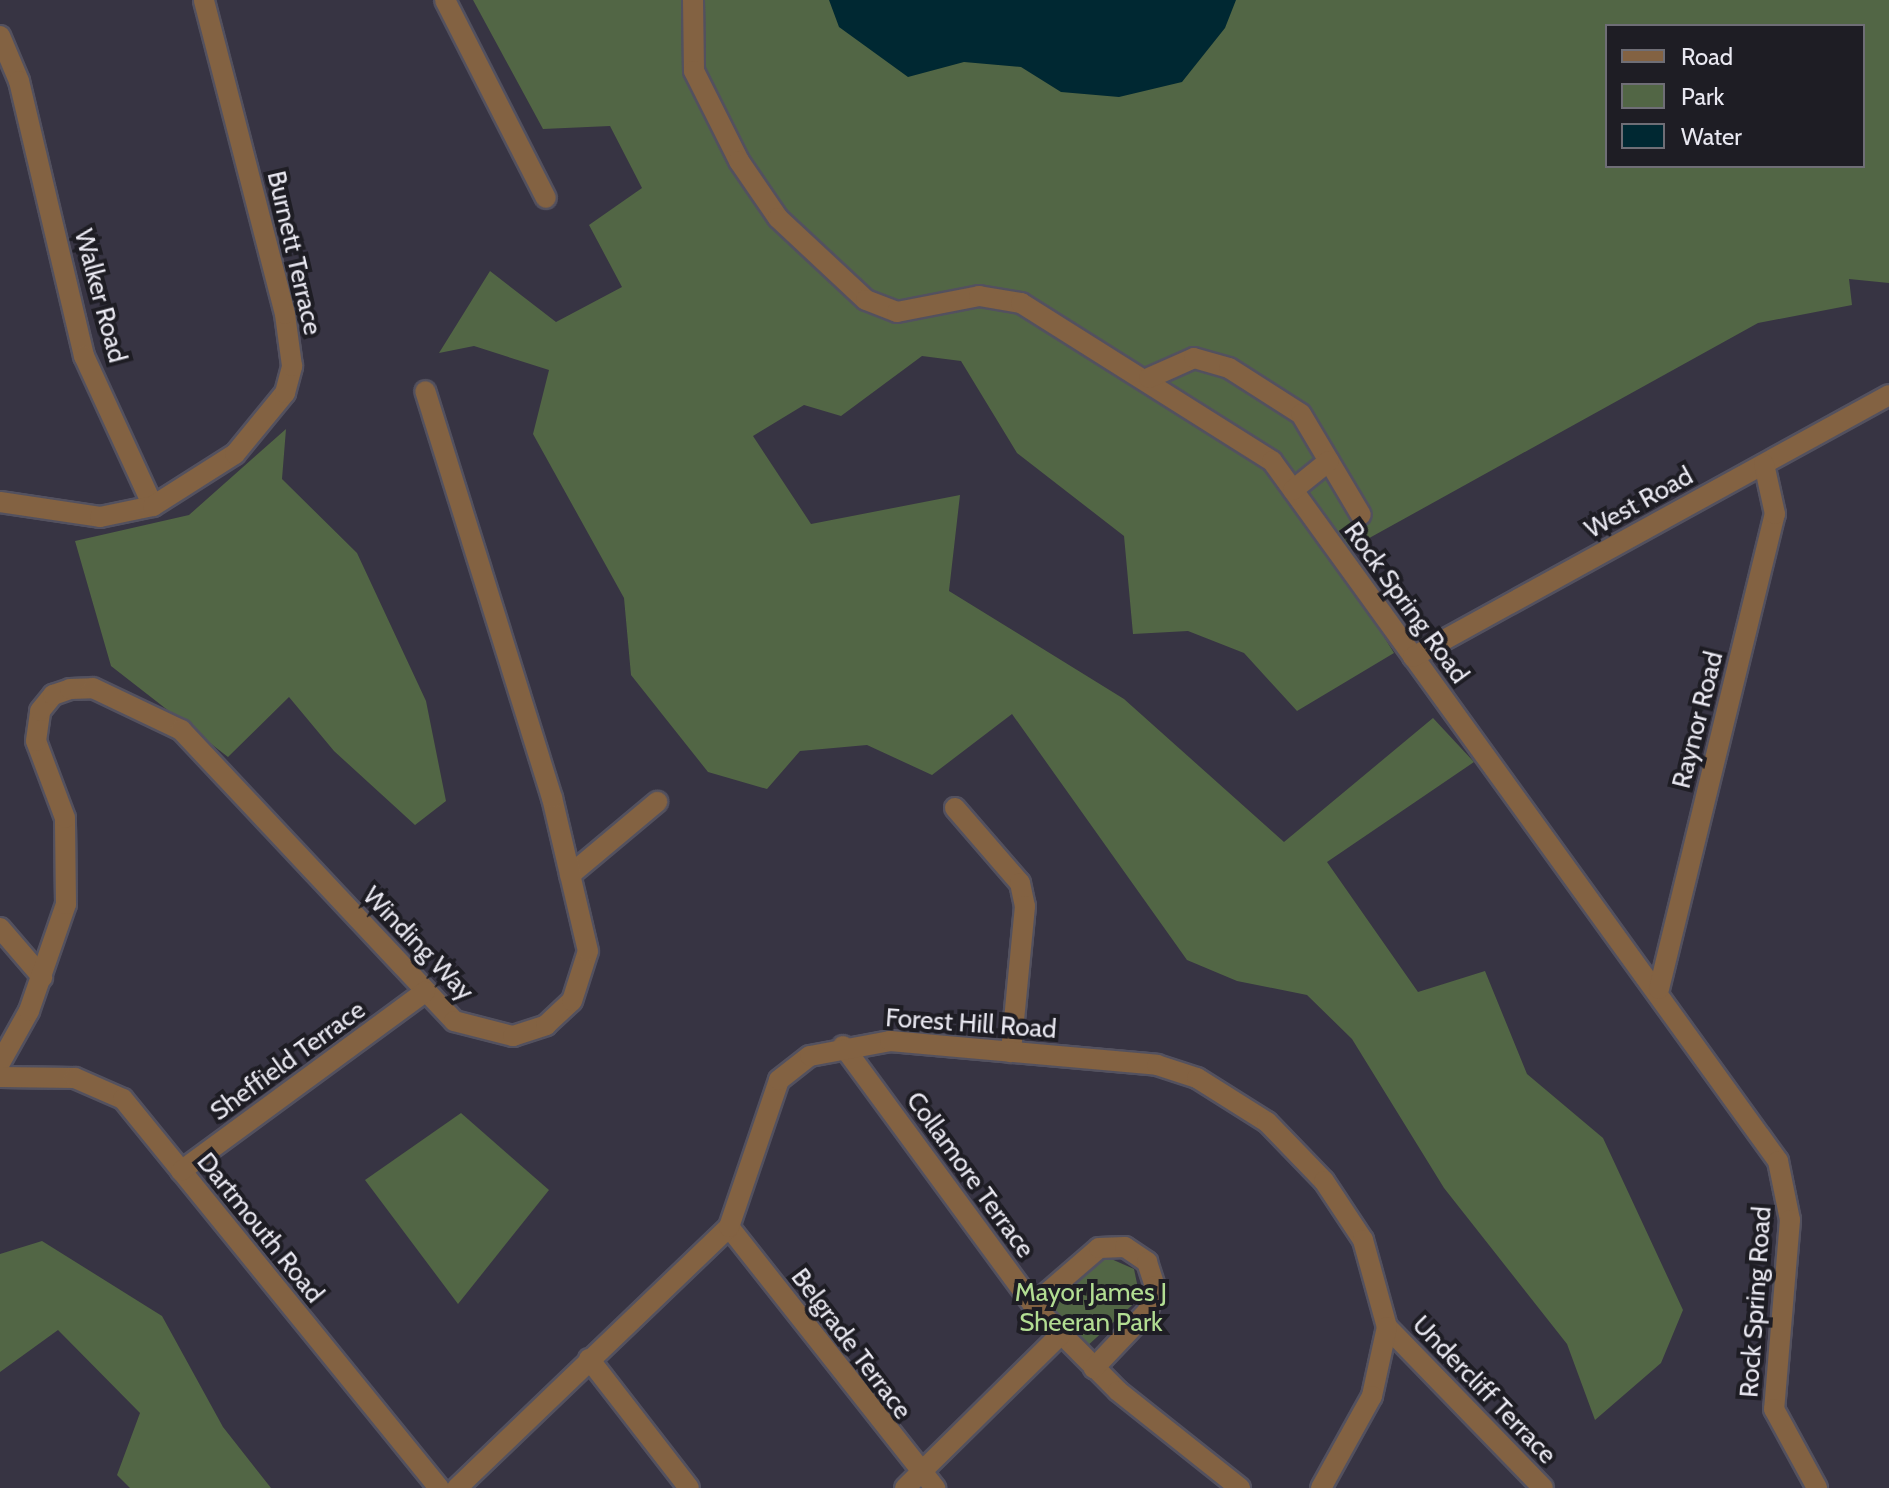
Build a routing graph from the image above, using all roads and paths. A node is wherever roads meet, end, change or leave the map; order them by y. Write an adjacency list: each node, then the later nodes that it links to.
1 (204, 0): 13 (street, Burnett Terrace)
2 (445, 0): 5 (street)
3 (693, 0): 6 (street, Rock Spring Road)
4 (0, 36): 13 (street, Walker Road)
5 (546, 198)
6 (1149, 378): 9 (street); 11 (street, Rock Spring Road)
7 (425, 391): 18 (street, Winding Way)
8 (1889, 395): 10 (street, West Road)
9 (1329, 461): 11 (street); 14 (street)
10 (1764, 464): 15 (street, West Road); 21 (street, Raynor Road)
11 (1293, 490): 15 (street, Rock Spring Road)
12 (0, 502): 13 (street)
13 (153, 506)
14 (1361, 515)
15 (1413, 657): 21 (street, Rock Spring Road)
16 (657, 802): 18 (street)
17 (955, 808): 24 (street)
18 (570, 875): 22 (street, Winding Way)
19 (0, 928): 20 (street)
20 (42, 977): 22 (street, Winding Way); 25 (street, Winding Way)
21 (1659, 989): 42 (street, Rock Spring Road)
22 (425, 992): 27 (street, Sheffield Terrace)
23 (843, 1046): 24 (street, Forest Hill Road); 28 (street, Forest Hill Road); 29 (street, Collamore Terrace)
24 (1011, 1052): 30 (street, Forest Hill Road)
25 (0, 1063)
26 (0, 1077): 27 (street, Dartmouth Road)
27 (181, 1171): 35 (street, Dartmouth Road)
28 (729, 1227): 32 (street, Forest Hill Road); 34 (street, Belgrade Terrace)
29 (1033, 1305): 31 (street, Collamore Terrace); 33 (street)
30 (1387, 1327): 40 (street); 41 (street, Undercliff Terrace)
31 (1060, 1335): 33 (street, Collamore Terrace); 34 (street)
32 (589, 1359): 36 (street, Forest Hill Road); 37 (street)
33 (1094, 1368): 39 (street, Collamore Terrace)
34 (912, 1481): 38 (street, Belgrade Terrace)
35 (439, 1488)
36 (457, 1488)
37 (689, 1488)
38 (935, 1488)
39 (1240, 1488)
40 (1321, 1488)
41 (1543, 1488)
42 (1817, 1488)

